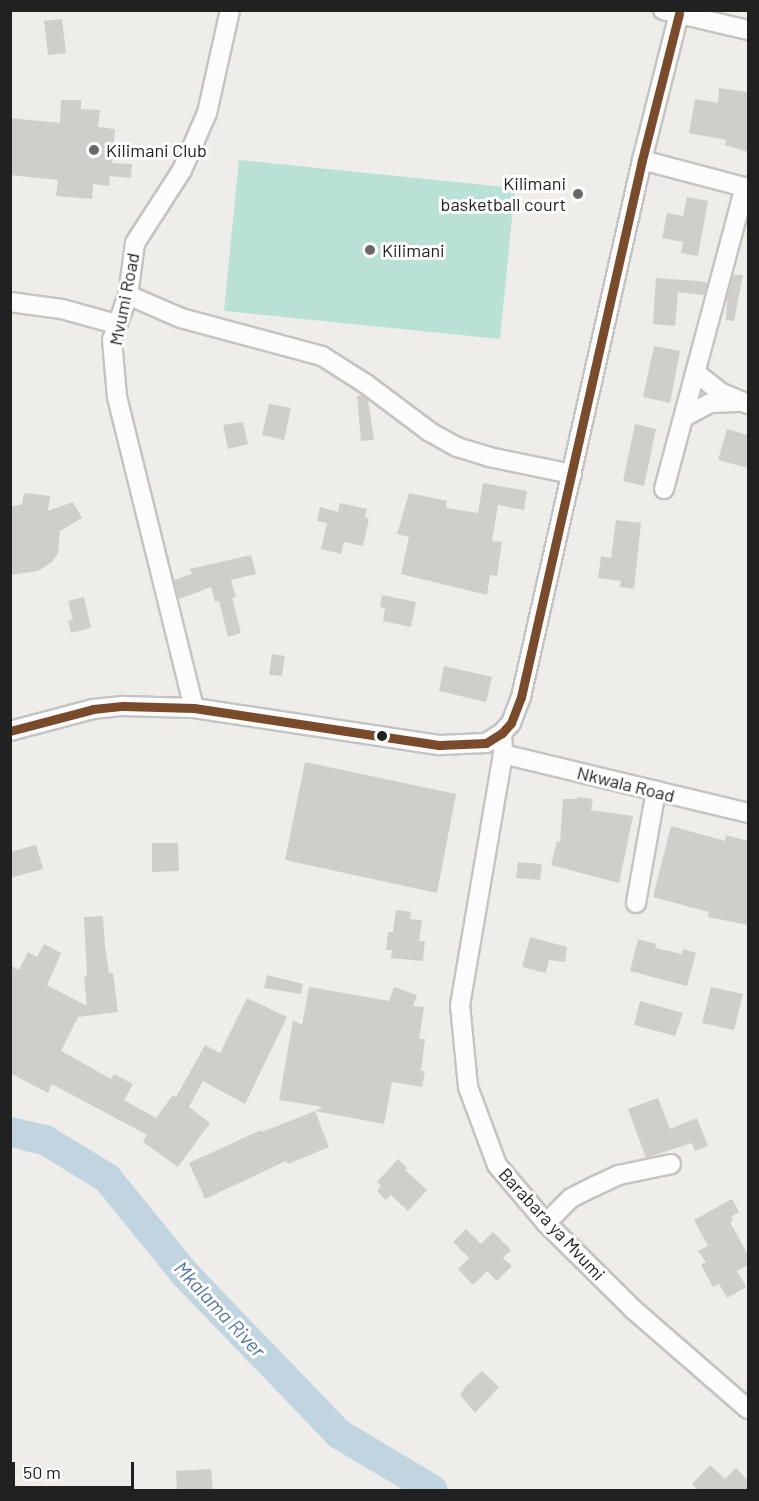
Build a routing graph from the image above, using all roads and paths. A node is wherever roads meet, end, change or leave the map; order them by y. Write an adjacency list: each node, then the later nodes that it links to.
1 (230, 10): 6 (street, Mvumi Road)
2 (671, 12): 3 (street); 4 (street)
3 (748, 30)
4 (642, 160): 5 (street); 12 (street)
5 (747, 188): 9 (street)
6 (128, 295): 8 (street, Mvumi Road); 12 (street)
7 (10, 302): 8 (street)
8 (116, 324): 14 (street, Mvumi Road)
9 (696, 373): 10 (street); 11 (street)
10 (744, 403): 11 (street)
11 (684, 417): 13 (street)
12 (572, 474): 16 (street)
13 (664, 489)
14 (194, 708): 15 (street, Nkwala Road); 16 (street, Nkwala Road)
15 (10, 731)
16 (498, 743): 17 (street, Nkwala Road); 21 (street, Barabara ya Mvumi)
17 (656, 791): 18 (street, Nkwala Road); 19 (street)
18 (748, 813)
19 (636, 903)
20 (671, 1164): 21 (street)
21 (546, 1223): 22 (street, Barabara ya Mvumi)
22 (748, 1409)

